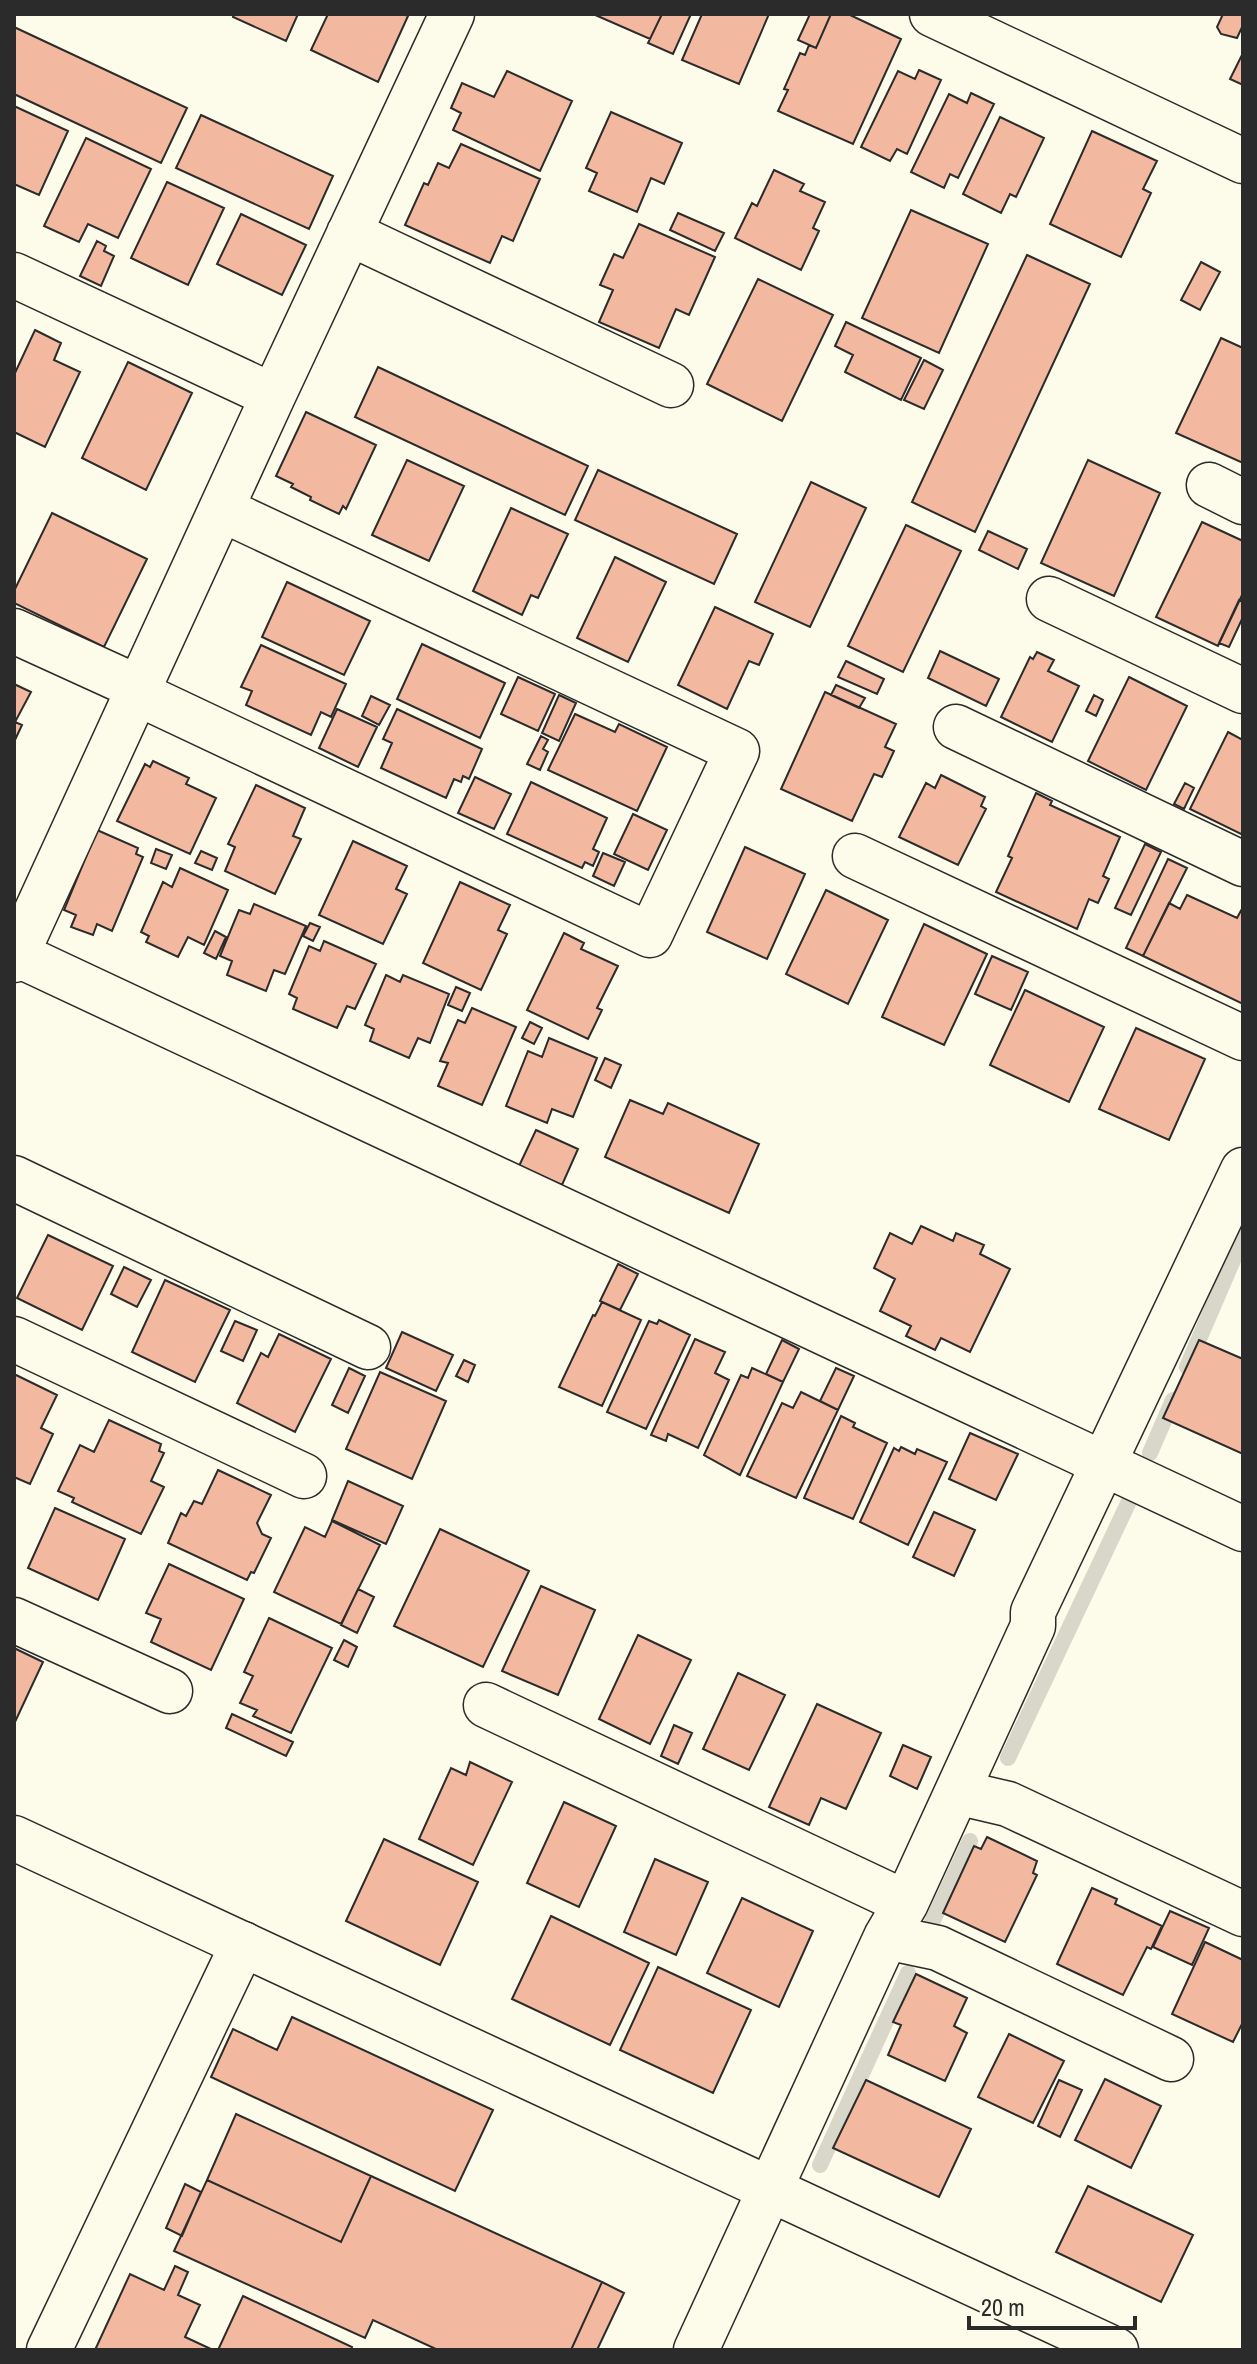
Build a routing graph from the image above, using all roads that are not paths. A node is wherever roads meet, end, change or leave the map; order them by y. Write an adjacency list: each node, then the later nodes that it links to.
1 (452, 14): 4 (street)
2 (932, 14): 3 (street)
3 (1243, 161)
4 (349, 233): 6 (street); 7 (street)
5 (14, 275): 7 (street)
6 (671, 385)
7 (273, 396): 8 (street)
8 (221, 509): 11 (street); 11 (street)
9 (1049, 599): 12 (street)
10 (14, 631): 11 (street)
11 (138, 690): 16 (street)
12 (1243, 691)
13 (956, 727): 15 (street)
14 (855, 856): 17 (street)
15 (1243, 864)
16 (15, 956): 22 (street)
17 (1243, 1038)
18 (1243, 1170): 22 (street)
19 (14, 1178): 21 (street)
20 (14, 1339): 23 (street)
21 (368, 1347)
22 (1104, 1465): 24 (street); 28 (street)
23 (304, 1476)
24 (1243, 1529)
25 (14, 1620): 26 (street)
26 (170, 1691)
27 (486, 1705): 31 (street)
28 (957, 1792): 30 (street); 31 (street)
29 (14, 1838): 32 (street)
30 (1243, 1914)
31 (896, 1920): 33 (street); 34 (street)
32 (243, 1944): 34 (street); 35 (street)
33 (1171, 2059)
34 (769, 2188): 36 (street); 37 (street)
35 (49, 2350)
36 (696, 2350)
37 (1116, 2350)

